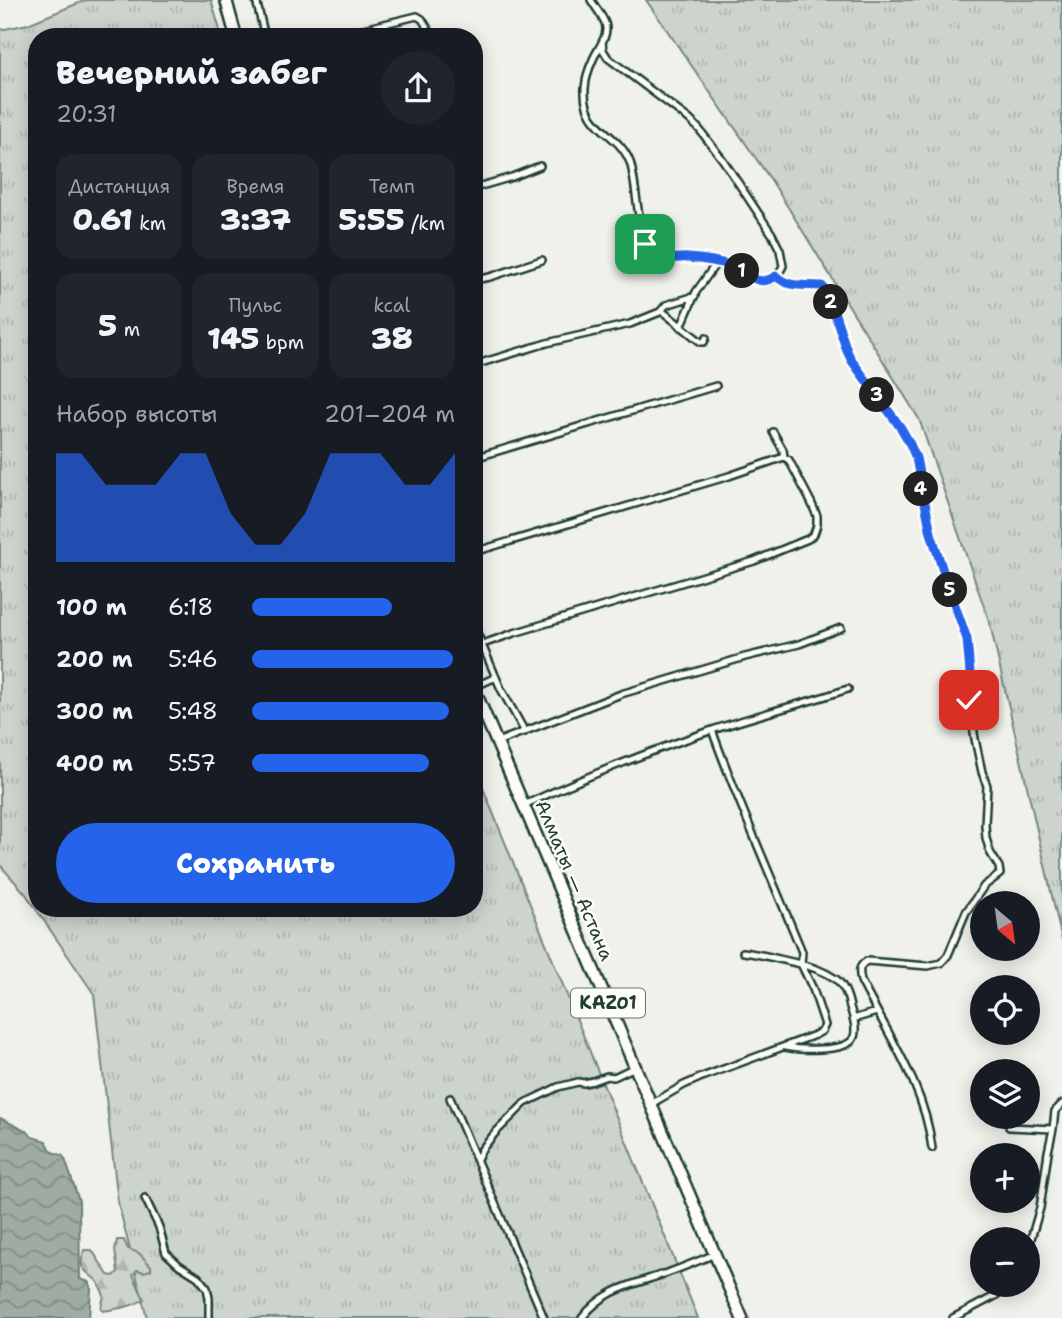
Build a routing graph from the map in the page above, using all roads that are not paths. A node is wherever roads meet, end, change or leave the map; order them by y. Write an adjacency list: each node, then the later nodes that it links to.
1 (226, 0): 4 (highway)
2 (256, 0): 5 (street)
3 (591, 0): 8 (street)
4 (234, 28)
5 (263, 28)
6 (367, 28): 7 (street)
7 (428, 28)
8 (602, 42): 12 (street); 13 (street)
9 (540, 166): 10 (street)
10 (483, 185)
11 (542, 260): 14 (street)
12 (717, 262): 13 (street); 15 (street)
13 (776, 276): 37 (street)
14 (483, 278)
15 (695, 296): 16 (street); 17 (street)
16 (662, 311): 17 (street); 19 (street)
17 (681, 327): 18 (street)
18 (706, 338)
19 (483, 362)
20 (716, 386): 22 (street)
21 (773, 432): 23 (street)
22 (483, 455)
23 (784, 457): 24 (street); 26 (street)
24 (483, 549)
25 (841, 628): 32 (street)
26 (483, 643): 27 (street)
27 (496, 677): 28 (street); 32 (street)
28 (483, 684)
29 (848, 689): 31 (street)
30 (483, 709): 33 (highway, Алматы — Астана / KАZ01)
31 (712, 730): 34 (street); 36 (street)
32 (525, 732): 33 (street)
33 (497, 742): 34 (highway, Алматы — Астана / KАZ01)
34 (524, 805): 40 (highway, Алматы — Астана / KАZ01)
35 (743, 952): 36 (street)
36 (801, 964): 38 (street); 39 (street)
37 (877, 1012): 38 (street); 46 (street)
38 (853, 1019): 39 (street)
39 (786, 1047): 42 (street)
40 (635, 1067): 42 (highway, Алматы — Астана / KАZ01); 47 (street)
41 (450, 1098): 47 (street)
42 (651, 1104): 50 (highway, Алматы — Астана / KАZ01)
43 (1062, 1104): 45 (street)
44 (1040, 1129): 45 (street)
45 (1054, 1129): 49 (street)
46 (932, 1147)
47 (477, 1159): 53 (street)
48 (145, 1198): 52 (street)
49 (1034, 1227)
50 (715, 1254): 54 (street); 55 (highway, Алматы — Астана / KАZ01)
51 (993, 1297): 56 (street)
52 (209, 1318)
53 (544, 1318)
54 (582, 1318)
55 (742, 1318)
56 (953, 1318)

